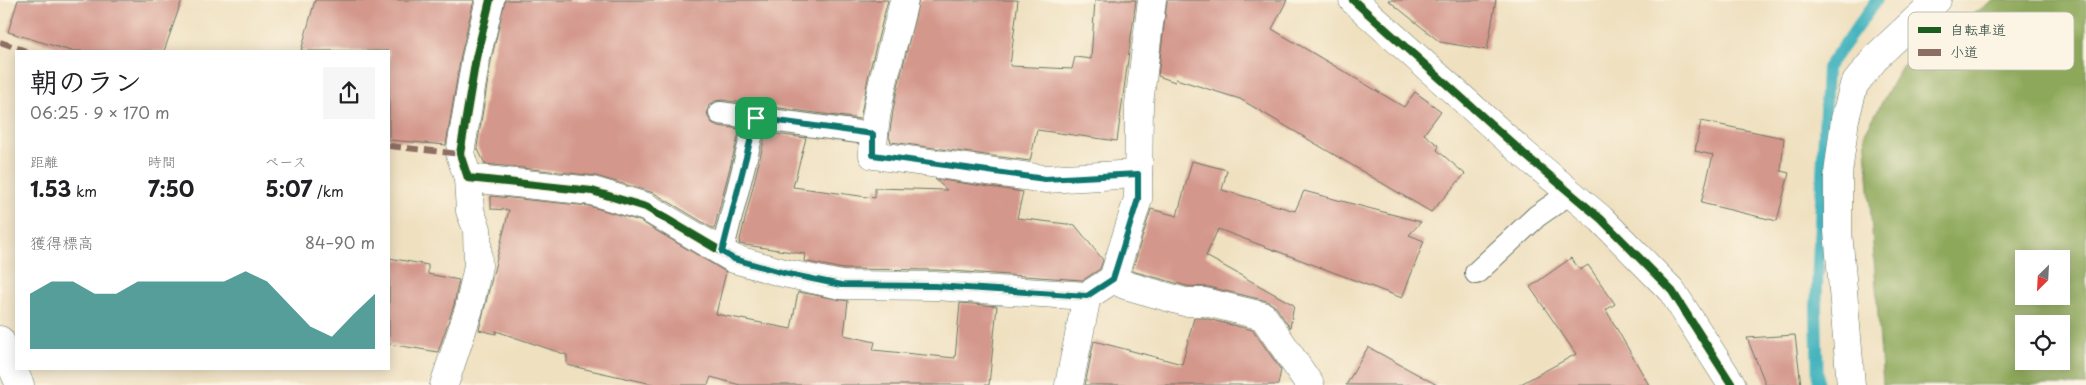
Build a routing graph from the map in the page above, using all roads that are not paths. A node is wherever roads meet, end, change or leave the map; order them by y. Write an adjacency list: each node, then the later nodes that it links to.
1 (490, 0): 12 (street)
2 (904, 0): 10 (street)
3 (1152, 0): 11 (street)
4 (1353, 0): 13 (street)
5 (1936, 0): 6 (street)
6 (1923, 12)
7 (1908, 27): 24 (street)
8 (720, 113): 9 (lane)
9 (756, 118): 10 (lane); 14 (lane)
10 (873, 134): 11 (street)
11 (1138, 174): 16 (street)
12 (468, 178): 14 (street); 20 (street)
13 (1570, 193): 15 (lane); 23 (street)
14 (722, 252): 17 (street)
15 (1476, 273)
16 (1113, 279): 17 (street); 22 (street)
17 (1087, 296): 21 (street)
18 (0, 340): 19 (street)
19 (20, 385)
20 (444, 385)
21 (1069, 385)
22 (1310, 385)
23 (1732, 385)
24 (1851, 385)

